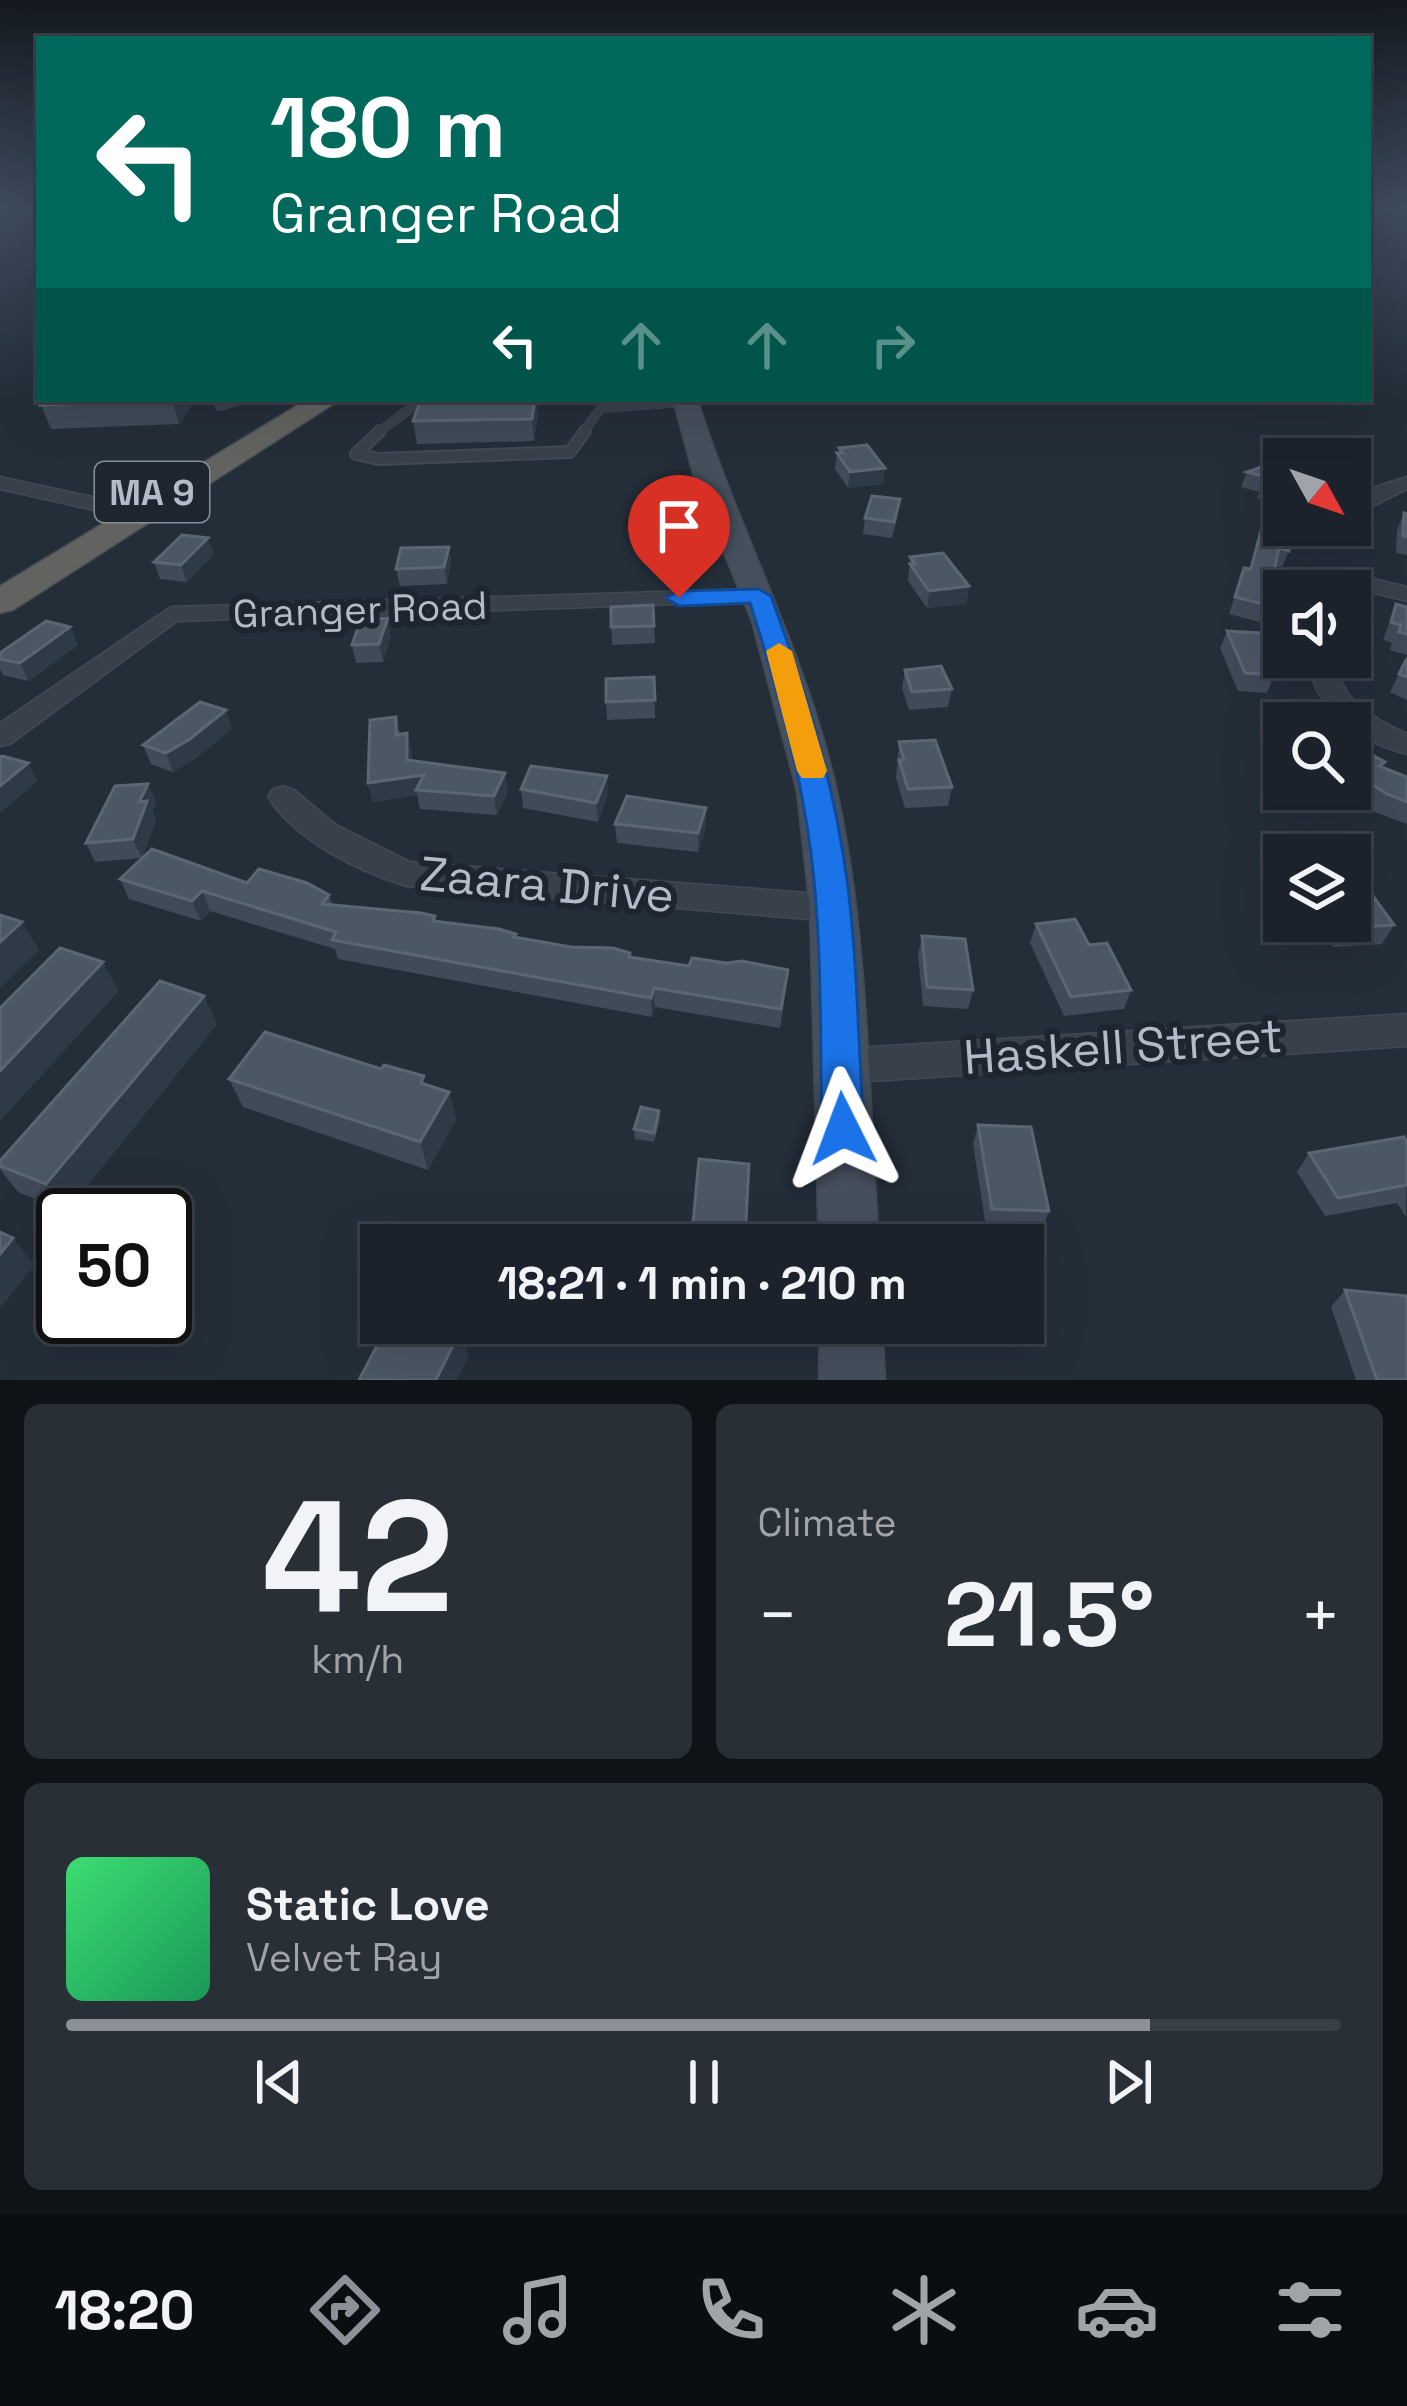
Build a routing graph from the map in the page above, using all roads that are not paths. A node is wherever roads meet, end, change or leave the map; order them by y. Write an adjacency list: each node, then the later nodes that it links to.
1 (233, 402): 8 (lane)
2 (298, 402): 11 (highway, MA 9)
3 (322, 402): 16 (highway, MA 9)
4 (419, 402): 7 (lane)
5 (644, 402): 7 (lane)
6 (686, 402): 15 (main road)
7 (602, 404)
8 (219, 406)
9 (0, 483): 11 (street)
10 (1407, 483): 12 (street)
11 (121, 511): 13 (highway, MA 9)
12 (1343, 553): 14 (street)
13 (0, 585)
14 (1407, 594)
15 (759, 596): 18 (street, Granger Road); 21 (main road)
16 (0, 602)
17 (1324, 678): 19 (street)
18 (0, 736)
19 (1407, 745)
20 (284, 797): 21 (street, Zaara Drive)
21 (832, 908): 23 (main road)
22 (1407, 1030): 23 (street, Haskell Street)
23 (840, 1066): 24 (main road)
24 (848, 1224)
25 (851, 1344): 26 (main road)
26 (852, 1380)

